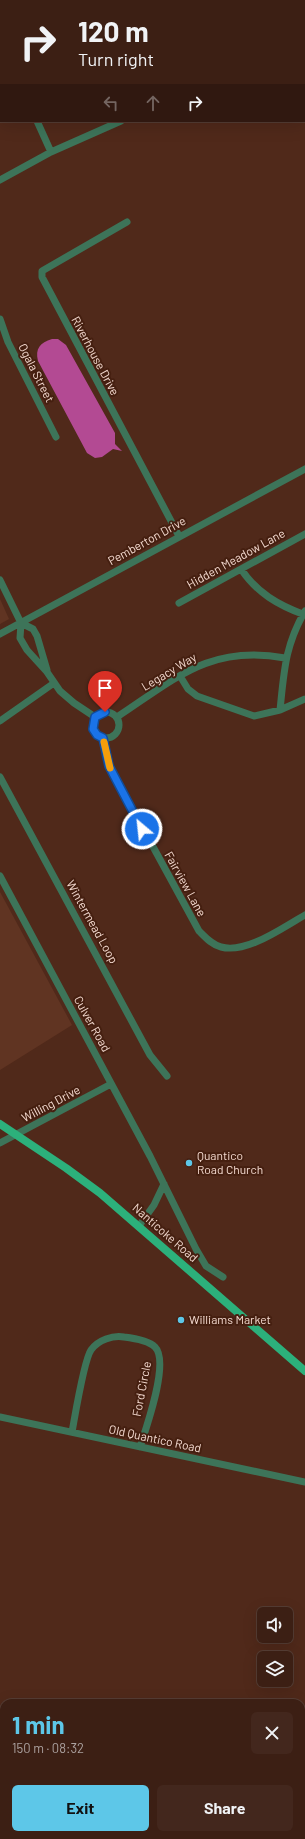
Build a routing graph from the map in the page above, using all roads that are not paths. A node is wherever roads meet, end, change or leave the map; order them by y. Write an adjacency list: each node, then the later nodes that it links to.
1 (37, 122): 3 (street)
2 (119, 122): 3 (street)
3 (51, 152): 4 (street)
4 (0, 180)
5 (127, 222): 10 (street, Riverhouse Drive)
6 (0, 318): 7 (street, Ogala Street)
7 (56, 437)
8 (305, 469): 10 (street, Pemberton Drive)
9 (305, 534): 11 (street, Hidden Meadow Lane)
10 (179, 536): 15 (street, Pemberton Drive)
11 (241, 569): 13 (street, Hidden Meadow Lane); 14 (street)
12 (0, 580): 15 (street)
13 (178, 603)
14 (304, 613): 17 (street)
15 (21, 623): 16 (street, Pemberton Drive); 18 (street); 18 (street)
16 (0, 634)
17 (285, 658): 19 (street, Legacy Way); 22 (street)
18 (47, 672): 20 (street)
19 (180, 676): 22 (street); 24 (street, Legacy Way)
20 (54, 683): 23 (street); 25 (street)
21 (305, 699): 22 (street)
22 (280, 710)
23 (95, 717): 24 (street); 26 (street)
24 (117, 717): 26 (street)
25 (0, 721)
26 (103, 738): 29 (street, Fairview Lane)
27 (0, 777): 30 (street, Wintermead Loop)
28 (0, 876): 31 (street, Culver Road)
29 (305, 915)
30 (167, 1076)
31 (112, 1084): 33 (street, Willing Drive); 35 (street, Culver Road)
32 (0, 1124): 33 (main road, Nanticoke Road)
33 (16, 1135): 34 (street, Willing Drive); 36 (main road, Nanticoke Road)
34 (0, 1144)
35 (164, 1184): 36 (street); 37 (street, Culver Road)
36 (138, 1226): 38 (main road, Nanticoke Road)
37 (223, 1277)
38 (305, 1371)
39 (0, 1417): 40 (street, Old Quantico Road)
40 (72, 1432): 41 (street, Old Quantico Road); 41 (street, Ford Circle)
41 (140, 1447): 42 (street, Old Quantico Road)
42 (305, 1482)

